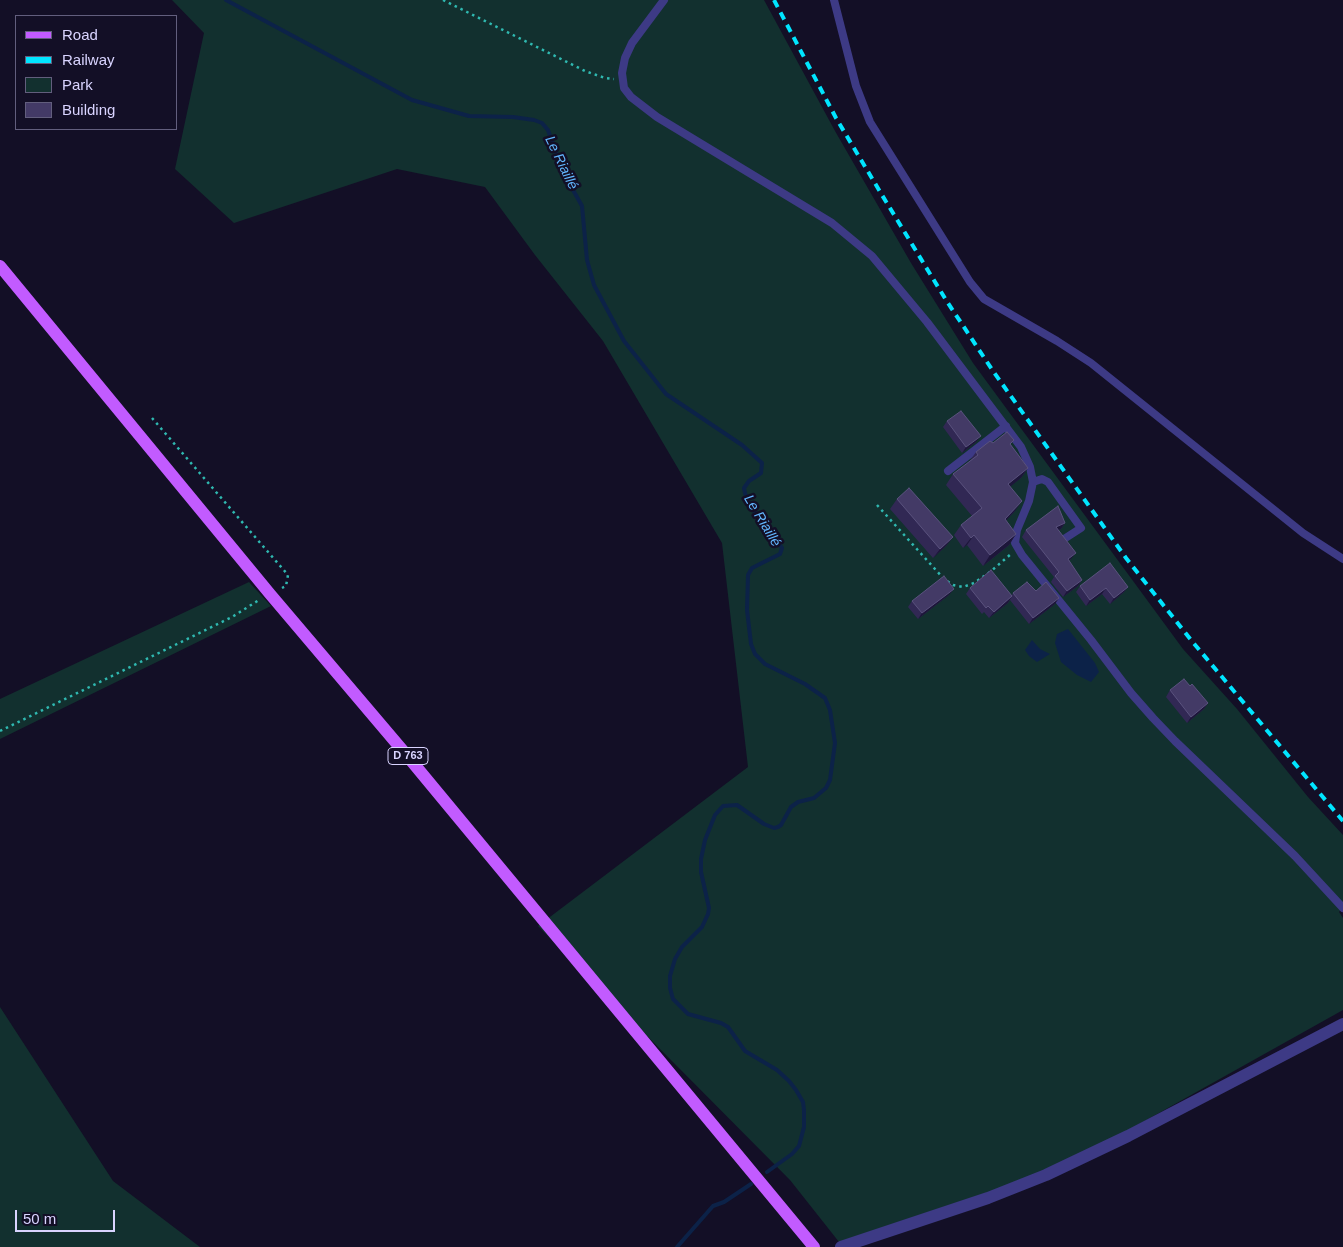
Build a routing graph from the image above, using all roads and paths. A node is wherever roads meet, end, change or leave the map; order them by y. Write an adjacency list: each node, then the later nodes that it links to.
1 (443, 0): 4 (path)
2 (664, 0): 4 (lane)
3 (834, 0): 13 (lane)
4 (623, 80): 7 (lane)
5 (0, 266): 14 (main road, D 763)
6 (152, 418): 14 (path)
7 (1006, 426): 8 (lane); 9 (lane)
8 (948, 470)
9 (1032, 482): 11 (lane); 12 (lane)
10 (876, 505): 12 (path)
11 (1064, 539)
12 (1018, 548): 16 (lane)
13 (1343, 560)
14 (270, 594): 15 (path); 18 (main road, D 763)
15 (0, 730)
16 (1343, 908)
17 (1343, 1024): 19 (street)
18 (814, 1247)
19 (840, 1247)

